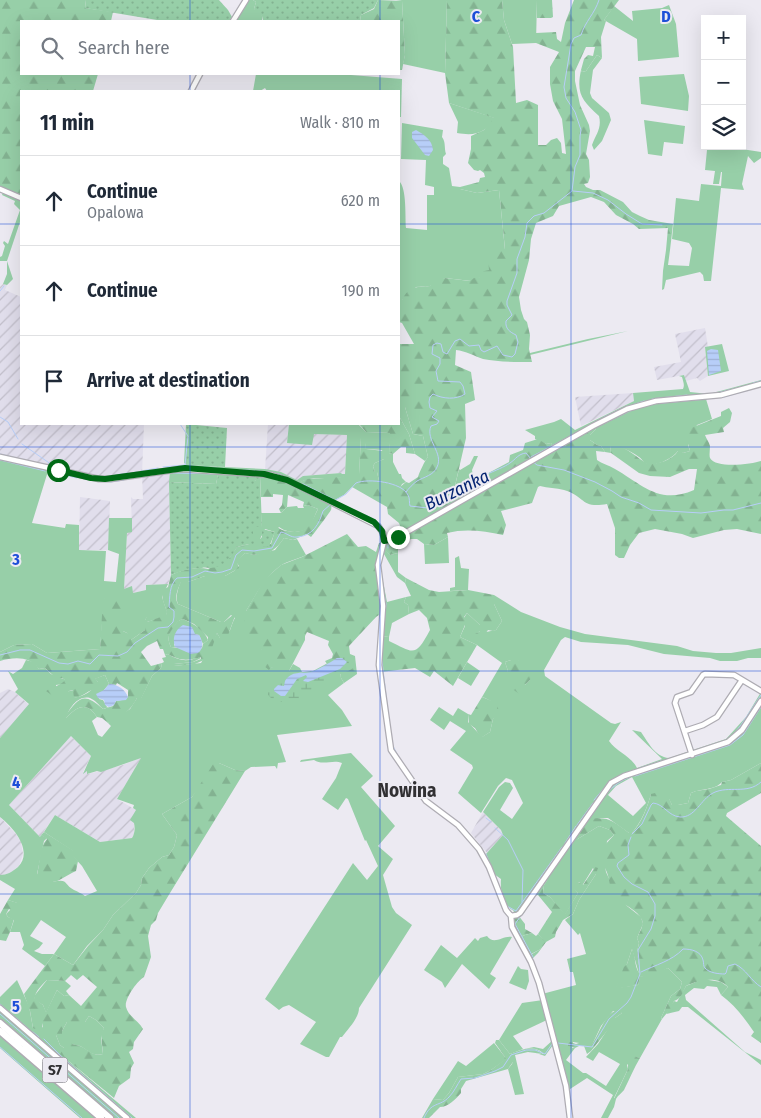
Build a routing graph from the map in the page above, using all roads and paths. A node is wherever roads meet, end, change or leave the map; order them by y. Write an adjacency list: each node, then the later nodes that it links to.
1 (246, 0): 2 (street)
2 (234, 20)
3 (199, 75): 4 (street)
4 (192, 90)
5 (0, 189): 6 (street)
6 (20, 198)
7 (761, 384): 9 (street)
8 (0, 457): 9 (street)
9 (384, 541): 15 (street)
10 (742, 680): 11 (street); 13 (street); 13 (street)
11 (761, 691)
12 (761, 701): 14 (street)
13 (685, 731): 14 (street)
14 (692, 755): 15 (street)
15 (511, 916): 22 (street)
16 (0, 1008): 21 (street)
17 (0, 1023): 20 (highway, S7)
18 (0, 1031): 19 (highway, S7)
19 (100, 1118)
20 (110, 1118)
21 (127, 1118)
22 (570, 1118)

